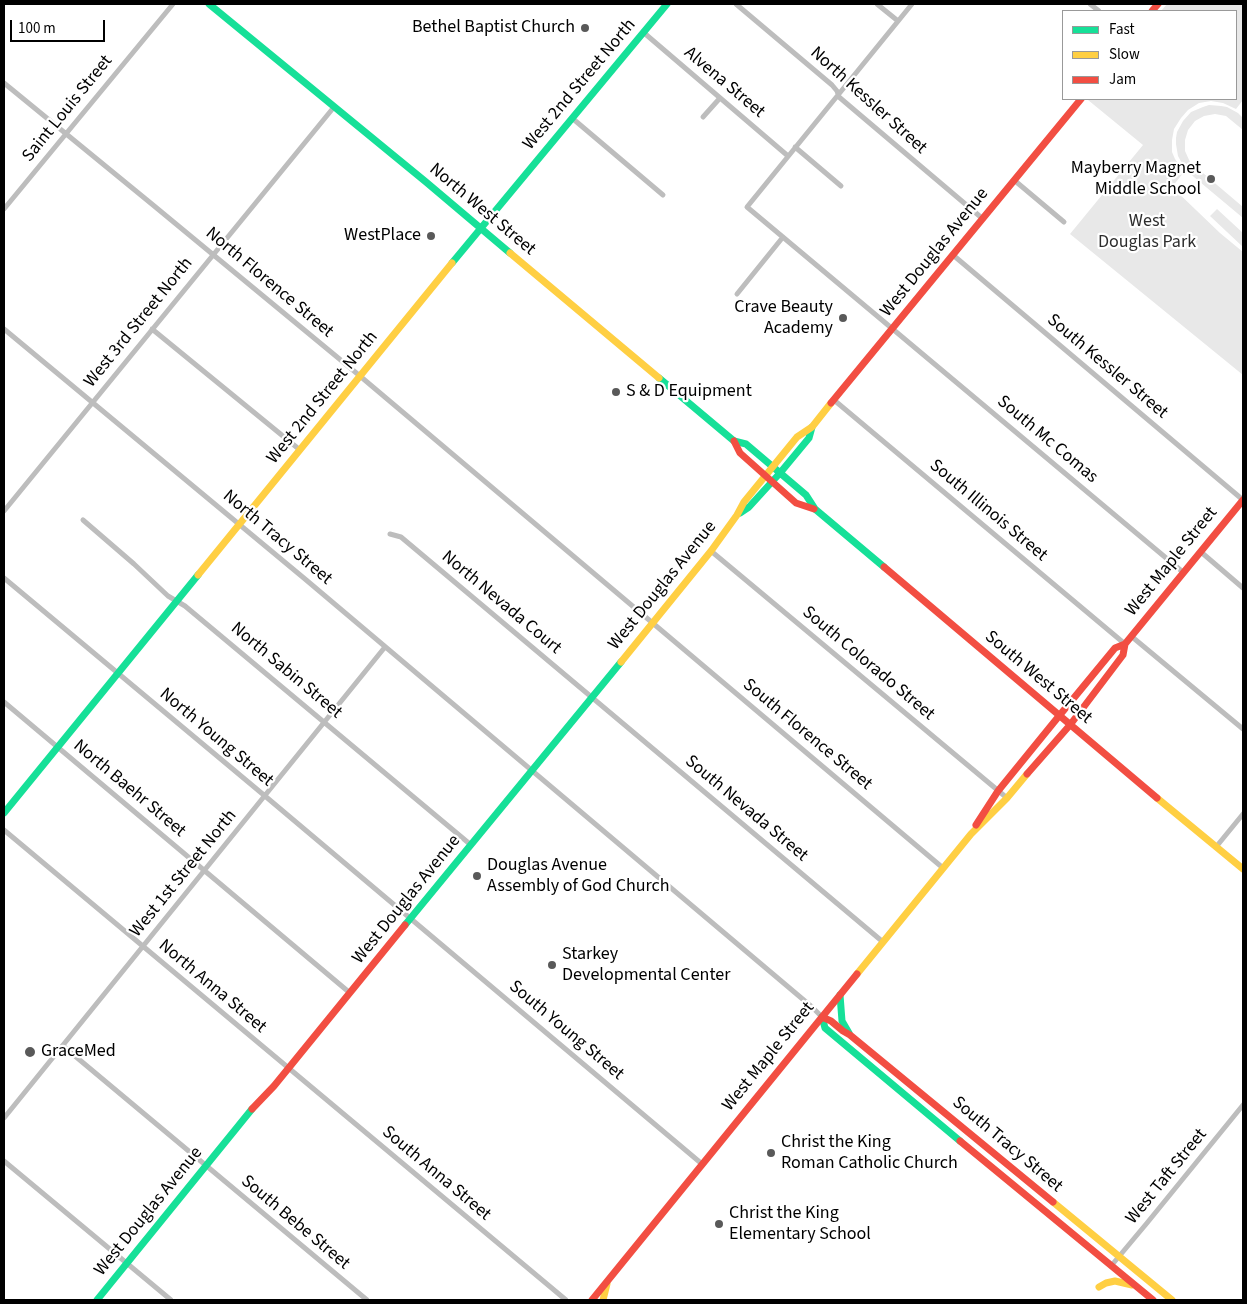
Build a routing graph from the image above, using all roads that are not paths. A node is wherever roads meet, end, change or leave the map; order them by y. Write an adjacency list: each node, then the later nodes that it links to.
1 (173, 4): 16 (street, Saint Louis Street)
2 (209, 4): 13 (street, North West Street)
3 (667, 4): 8 (street, West 2nd Street North)
4 (736, 4): 10 (street, North Kessler Street)
5 (877, 4): 7 (street)
6 (912, 4): 7 (street)
7 (898, 21): 10 (street)
8 (643, 32): 11 (street, Alvena Street); 15 (street, West 2nd Street North)
9 (4, 83): 16 (street, North Florence Street)
10 (838, 94): 17 (street); 23 (street, North Kessler Street)
11 (720, 98): 14 (street); 18 (street, Alvena Street)
12 (1080, 100): 19 (street, West Douglas Avenue)
13 (334, 107): 25 (street, North West Street); 27 (street, West 3rd Street North)
14 (704, 117)
15 (572, 118): 21 (street); 25 (street, West 2nd Street North)
16 (66, 134): 22 (street, Saint Louis Street); 27 (street, North Florence Street)
17 (795, 147): 18 (street); 20 (street)
18 (788, 156): 26 (street, South Mc Comas)
19 (1014, 180): 23 (street, West Douglas Avenue); 24 (street)
20 (840, 186)
21 (664, 195)
22 (4, 210)
23 (982, 219): 28 (street, West Douglas Avenue)
24 (1064, 222)
25 (481, 228): 33 (street, West 2nd Street North); 37 (street, North West Street)
26 (783, 237): 29 (street); 32 (street, South Mc Comas)
27 (214, 254): 31 (street, West 3rd Street North); 33 (street, North Florence Street)
28 (953, 255): 32 (street, West Douglas Avenue); 43 (street, South Kessler Street)
29 (737, 294)
30 (4, 329): 35 (street, North Tracy Street)
31 (152, 329): 35 (street, West 3rd Street North); 38 (street)
32 (893, 329): 34 (street, West Douglas Avenue); 52 (street, South Mc Comas)
33 (360, 376): 38 (street, West 2nd Street North); 56 (street, North Florence Street)
34 (834, 400): 36 (street, West Douglas Avenue); 58 (street, South Illinois Street)
35 (92, 402): 45 (street, West 3rd Street North); 48 (street, North Tracy Street)
36 (812, 427): 39 (street, West Douglas Avenue); 40 (street, West Douglas Avenue)
37 (734, 441): 39 (street, North West Street); 41 (street, North West Street)
38 (300, 450): 48 (street, West 2nd Street North)
39 (773, 467): 40 (street, South West Street); 41 (street, West Douglas Avenue)
40 (780, 473): 42 (street, West Douglas Avenue); 44 (street, South West Street)
41 (766, 475): 42 (street, South West Street); 46 (street, West Douglas Avenue)
42 (773, 481): 44 (street, South West Street); 46 (street, West Douglas Avenue)
43 (1243, 500): 51 (street, West Maple Street)
44 (815, 509): 63 (street, South West Street)
45 (4, 511)
46 (737, 515): 50 (street, West Douglas Avenue)
47 (83, 520): 55 (street, North Sabin Street)
48 (239, 524): 55 (street, West 2nd Street North); 59 (street, North Tracy Street)
49 (390, 534): 61 (street, North Nevada Court)
50 (711, 551): 56 (street, West Douglas Avenue); 71 (street, South Colorado Street)
51 (1200, 552): 52 (street, West Maple Street); 54 (street)
52 (1184, 573): 57 (street, West Maple Street)
53 (4, 578): 60 (street, North Young Street)
54 (1243, 588)
55 (177, 601): 60 (street, West 2nd Street North); 64 (street, North Sabin Street)
56 (653, 623): 61 (street, West Douglas Avenue); 80 (street, South Florence Street)
57 (1131, 636): 58 (street, West Maple Street); 66 (street)
58 (1125, 644): 63 (street, West Maple Street); 65 (street, West Maple Street)
59 (386, 648): 64 (street, West 1st Street North); 70 (street, North Tracy Street)
60 (117, 673): 67 (street, West 2nd Street North); 72 (street, North Young Street)
61 (592, 697): 70 (street, West Douglas Avenue); 84 (street, South Nevada Street)
62 (4, 702): 67 (street, North Baehr Street)
63 (1058, 716): 65 (street, South West Street); 68 (street, West Maple Street)
64 (325, 722): 72 (street, West 1st Street North); 78 (street, North Sabin Street)
65 (1070, 725): 69 (street, West Maple Street); 79 (street, South West Street)
66 (1243, 729)
67 (58, 746): 74 (street, West 2nd Street North); 82 (street, North Baehr Street)
68 (1028, 754): 69 (street); 71 (street, West Maple Street)
69 (1038, 762): 73 (street, West Maple Street)
70 (532, 771): 78 (street, West Douglas Avenue); 88 (street, South Tracy Street)
71 (998, 791): 73 (street, South Colorado Street); 77 (street, West Maple Street)
72 (265, 796): 82 (street, West 1st Street North); 83 (street, North Young Street)
73 (1007, 798): 77 (street, West Maple Street)
74 (4, 813)
75 (1243, 814): 79 (street)
76 (4, 830): 85 (street, North Anna Street)
77 (971, 834): 80 (street, West Maple Street)
78 (471, 845): 83 (street, West Douglas Avenue)
79 (1216, 847): 81 (street, South West Street)
80 (943, 868): 84 (street, West Maple Street)
81 (1243, 869)
82 (204, 871): 85 (street, West 1st Street North); 86 (street, North Baehr Street)
83 (411, 919): 86 (street, West Douglas Avenue); 97 (street, South Young Street)
84 (883, 942): 87 (street, West Maple Street)
85 (143, 946): 90 (street, West 1st Street North); 91 (street, North Anna Street)
86 (350, 993): 91 (street, West Douglas Avenue)
87 (840, 995): 88 (street, West Maple Street); 89 (street)
88 (822, 1017): 89 (street, South Tracy Street); 97 (street, West Maple Street); 101 (street, South Tracy Street)
89 (850, 1035): 99 (street, South Tracy Street)
90 (63, 1046): 95 (street, West 1st Street North); 98 (street, South Bebe Street)
91 (288, 1069): 98 (street, West Douglas Avenue); 108 (street, South Anna Street)
92 (1243, 1105): 93 (street, West Taft Street)
93 (1238, 1111): 94 (street); 99 (street, West Taft Street)
94 (1243, 1115)
95 (4, 1118)
96 (4, 1162): 100 (street)
97 (702, 1164): 102 (street, West Maple Street)
98 (206, 1166): 100 (street, West Douglas Avenue); 107 (street, South Bebe Street)
99 (1118, 1256): 101 (street, West Taft Street); 112 (street, South Tracy Street)
100 (127, 1264): 105 (street, West Douglas Avenue); 106 (street)
101 (1111, 1266): 103 (street, South Tracy Street)
102 (608, 1280): 109 (street, West Maple Street); 110 (street)
103 (1135, 1285): 104 (street); 111 (street, South Tracy Street)
104 (1098, 1287)
105 (97, 1300)
106 (171, 1300)
107 (367, 1300)
108 (566, 1300)
109 (592, 1300)
110 (603, 1300)
111 (1153, 1300)
112 (1172, 1300)

